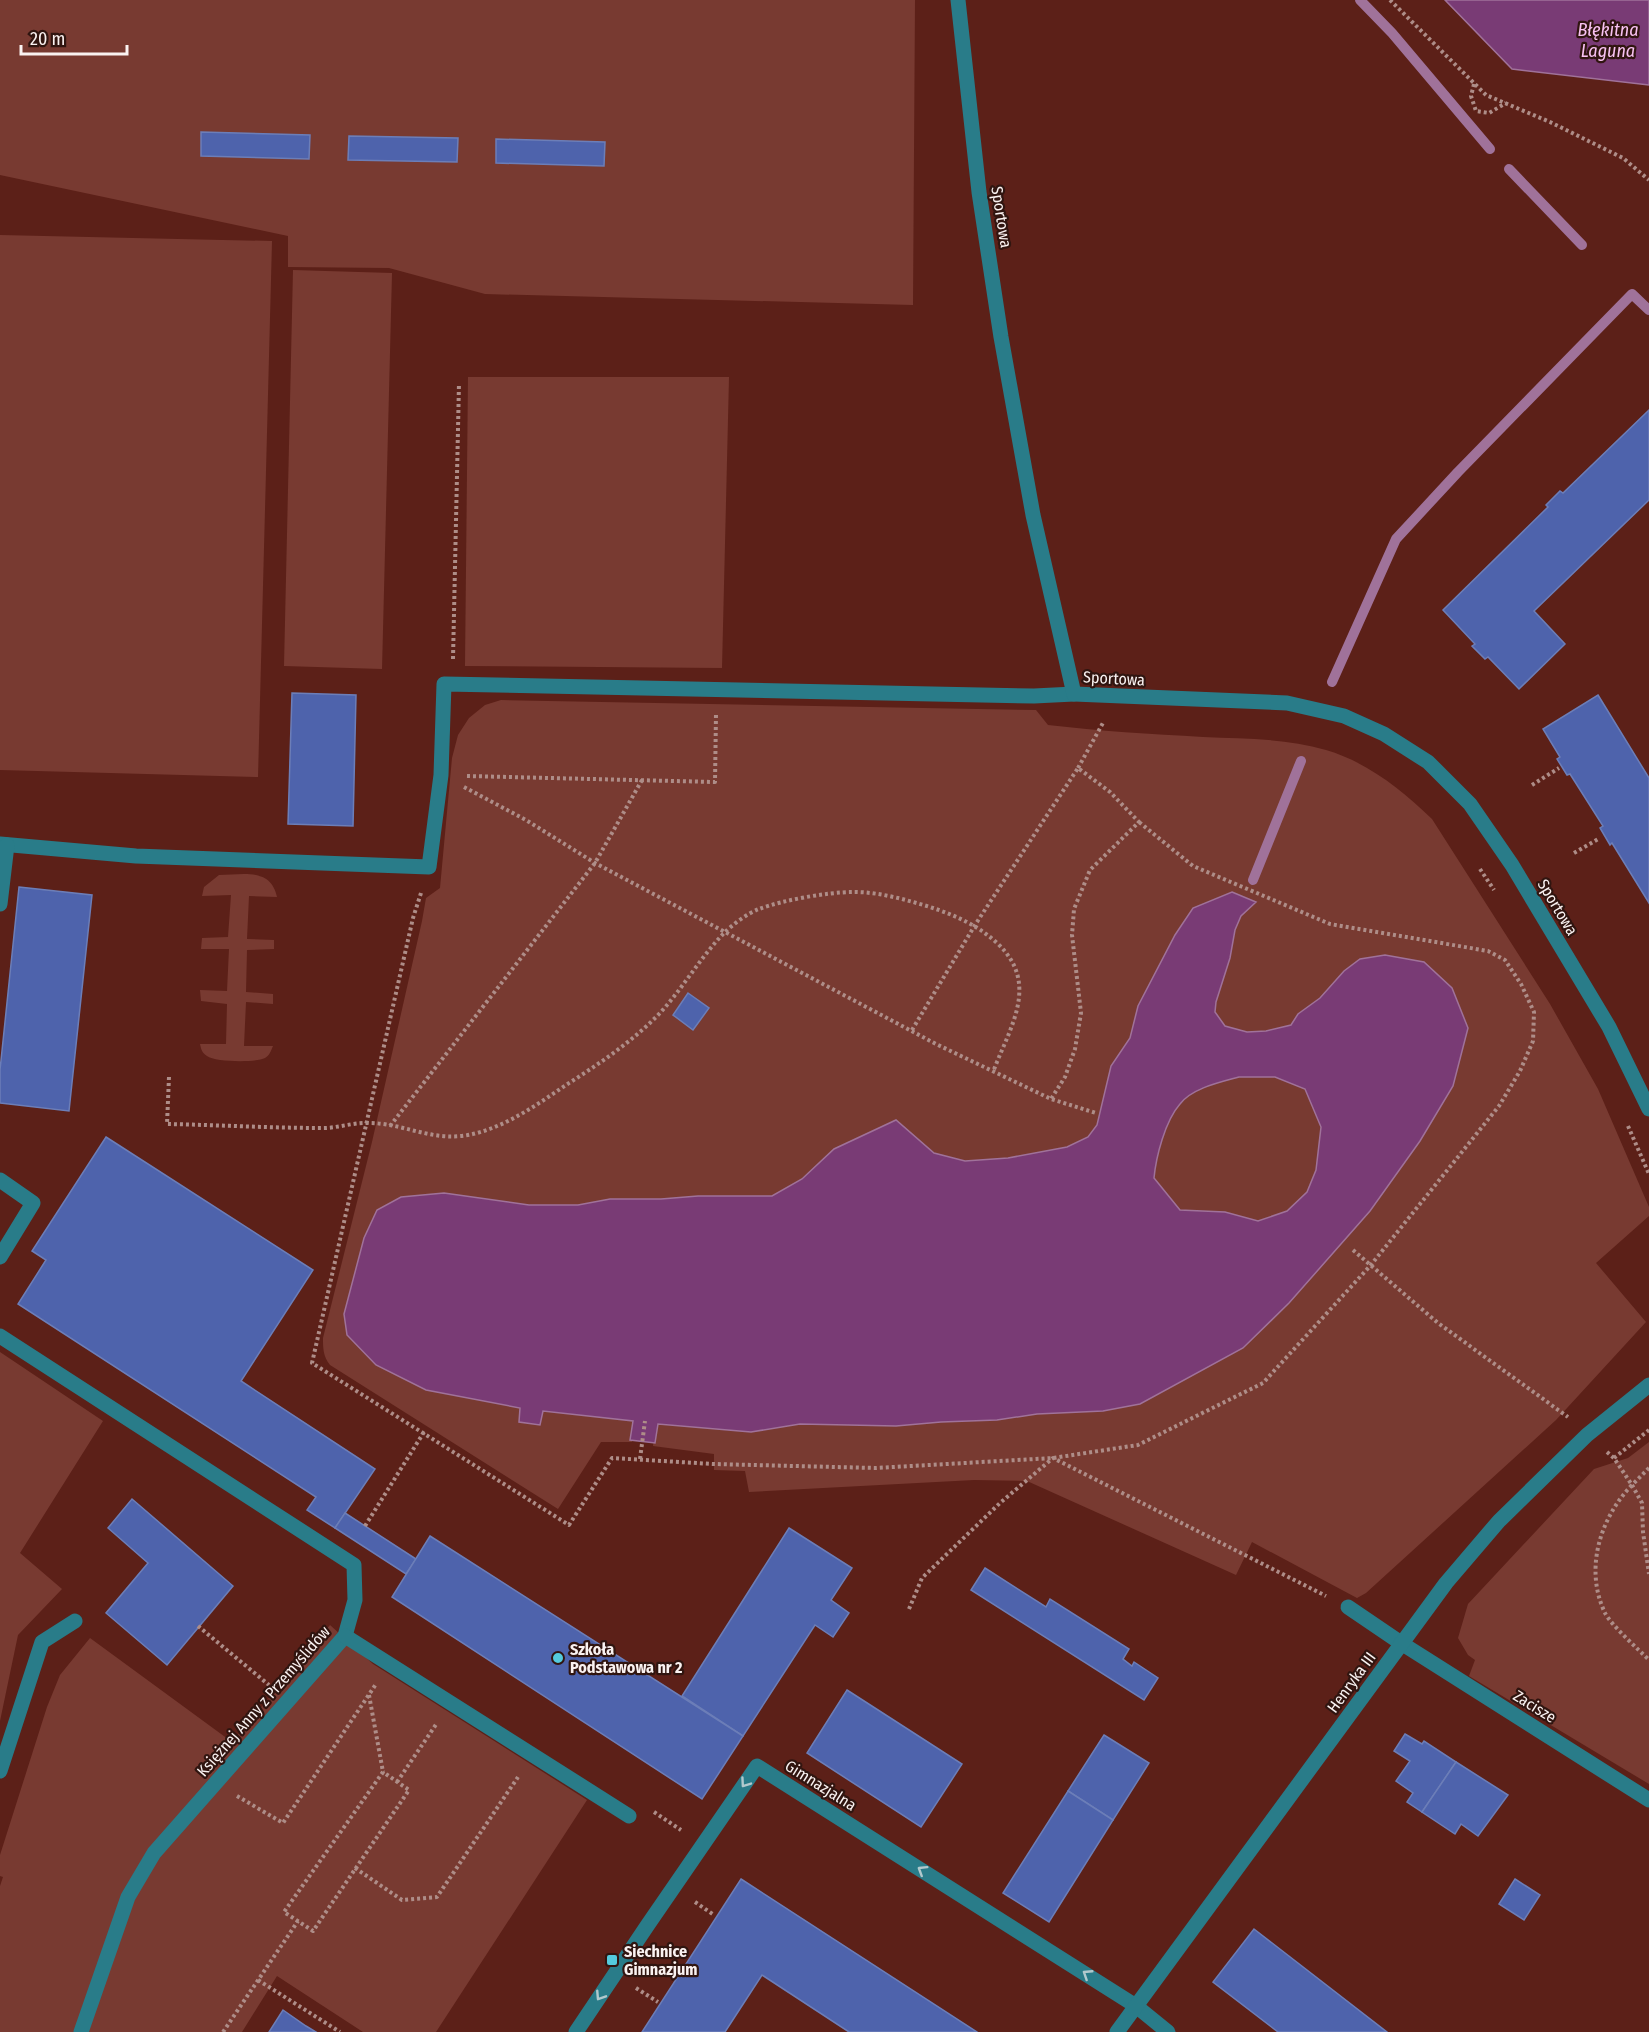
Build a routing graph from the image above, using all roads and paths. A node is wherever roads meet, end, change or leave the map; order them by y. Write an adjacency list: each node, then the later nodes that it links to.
1 (958, 0): 9 (street, Sportowa)
2 (1390, 0): 3 (path)
3 (1474, 83): 4 (path); 4 (path)
4 (1506, 103): 5 (path)
5 (1649, 180)
6 (459, 383): 7 (path)
7 (452, 684): 8 (street); 13 (street)
8 (716, 689): 9 (street); 14 (path)
9 (1074, 694): 10 (street, Sportowa)
10 (1106, 695): 11 (path); 31 (street, Sportowa)
11 (1078, 768): 16 (path); 25 (path)
12 (1559, 768): 15 (path)
13 (441, 775): 14 (path); 20 (path); 22 (street)
14 (642, 780): 20 (path)
15 (1532, 785)
16 (1139, 822): 30 (path); 40 (path)
17 (1600, 838): 19 (path)
18 (3, 844): 22 (street); 24 (street)
19 (1574, 853)
20 (595, 863): 26 (path); 35 (path)
21 (1476, 864): 23 (path)
22 (429, 867): 34 (path)
23 (1495, 893)
24 (0, 904)
25 (975, 925): 26 (path); 27 (path); 28 (path)
26 (725, 932): 27 (path); 35 (path)
27 (912, 1030): 28 (path)
28 (993, 1072): 30 (path)
29 (168, 1077): 34 (path)
30 (1052, 1099): 32 (path)
31 (1649, 1110)
32 (1096, 1113)
33 (1625, 1119): 36 (path)
34 (367, 1122): 35 (path); 45 (path)
35 (390, 1126)
36 (1649, 1174)
37 (0, 1180): 39 (street)
38 (1353, 1250): 40 (path)
39 (0, 1257)
40 (1370, 1266): 46 (path); 47 (path)
41 (0, 1336): 57 (street, Księżnej Anny z Przemyślidów)
42 (1649, 1385): 46 (street, Henryka III)
43 (645, 1421): 48 (path)
44 (1649, 1430): 50 (path)
45 (424, 1432): 48 (path); 51 (path)
46 (1587, 1435): 58 (street, Henryka III)
47 (1053, 1458): 48 (path); 53 (path); 54 (path)
48 (640, 1460)
49 (1649, 1468): 50 (path)
50 (1632, 1485): 52 (path); 59 (path)
51 (365, 1526)
52 (1649, 1574)
53 (1348, 1607): 58 (street, Zacisze)
54 (909, 1609)
55 (75, 1621): 65 (street)
56 (198, 1626): 62 (path)
57 (345, 1636): 60 (street); 62 (street, Księżnej Anny z Przemyślidów)
58 (1401, 1643): 69 (street, Zacisze); 78 (street, Henryka III)
59 (1649, 1660)
60 (389, 1663): 61 (path); 63 (street)
61 (369, 1695): 66 (path); 68 (path)
62 (288, 1700): 68 (street, Księżnej Anny z Przemyślidów)
63 (450, 1702): 64 (street); 67 (path)
64 (533, 1754): 70 (street); 71 (path)
65 (0, 1771)
66 (383, 1772): 67 (path); 74 (path)
67 (397, 1782): 71 (path)
68 (216, 1783): 79 (street, Księżnej Anny z Przemyślidów)
69 (1649, 1800)
70 (629, 1816)
71 (356, 1868): 74 (path)
72 (691, 1900): 73 (path)
73 (714, 1915)
74 (298, 1921): 75 (path)
75 (258, 1980): 80 (path); 81 (path)
76 (634, 1986): 77 (path)
77 (658, 2002)
78 (1136, 2006): 82 (street, Gimnazjalna, one-way to 82); 83 (street, Henryka III); 84 (street)
79 (81, 2032)
80 (223, 2032)
81 (340, 2032)
82 (576, 2032)
83 (1117, 2032)
84 (1168, 2032)

